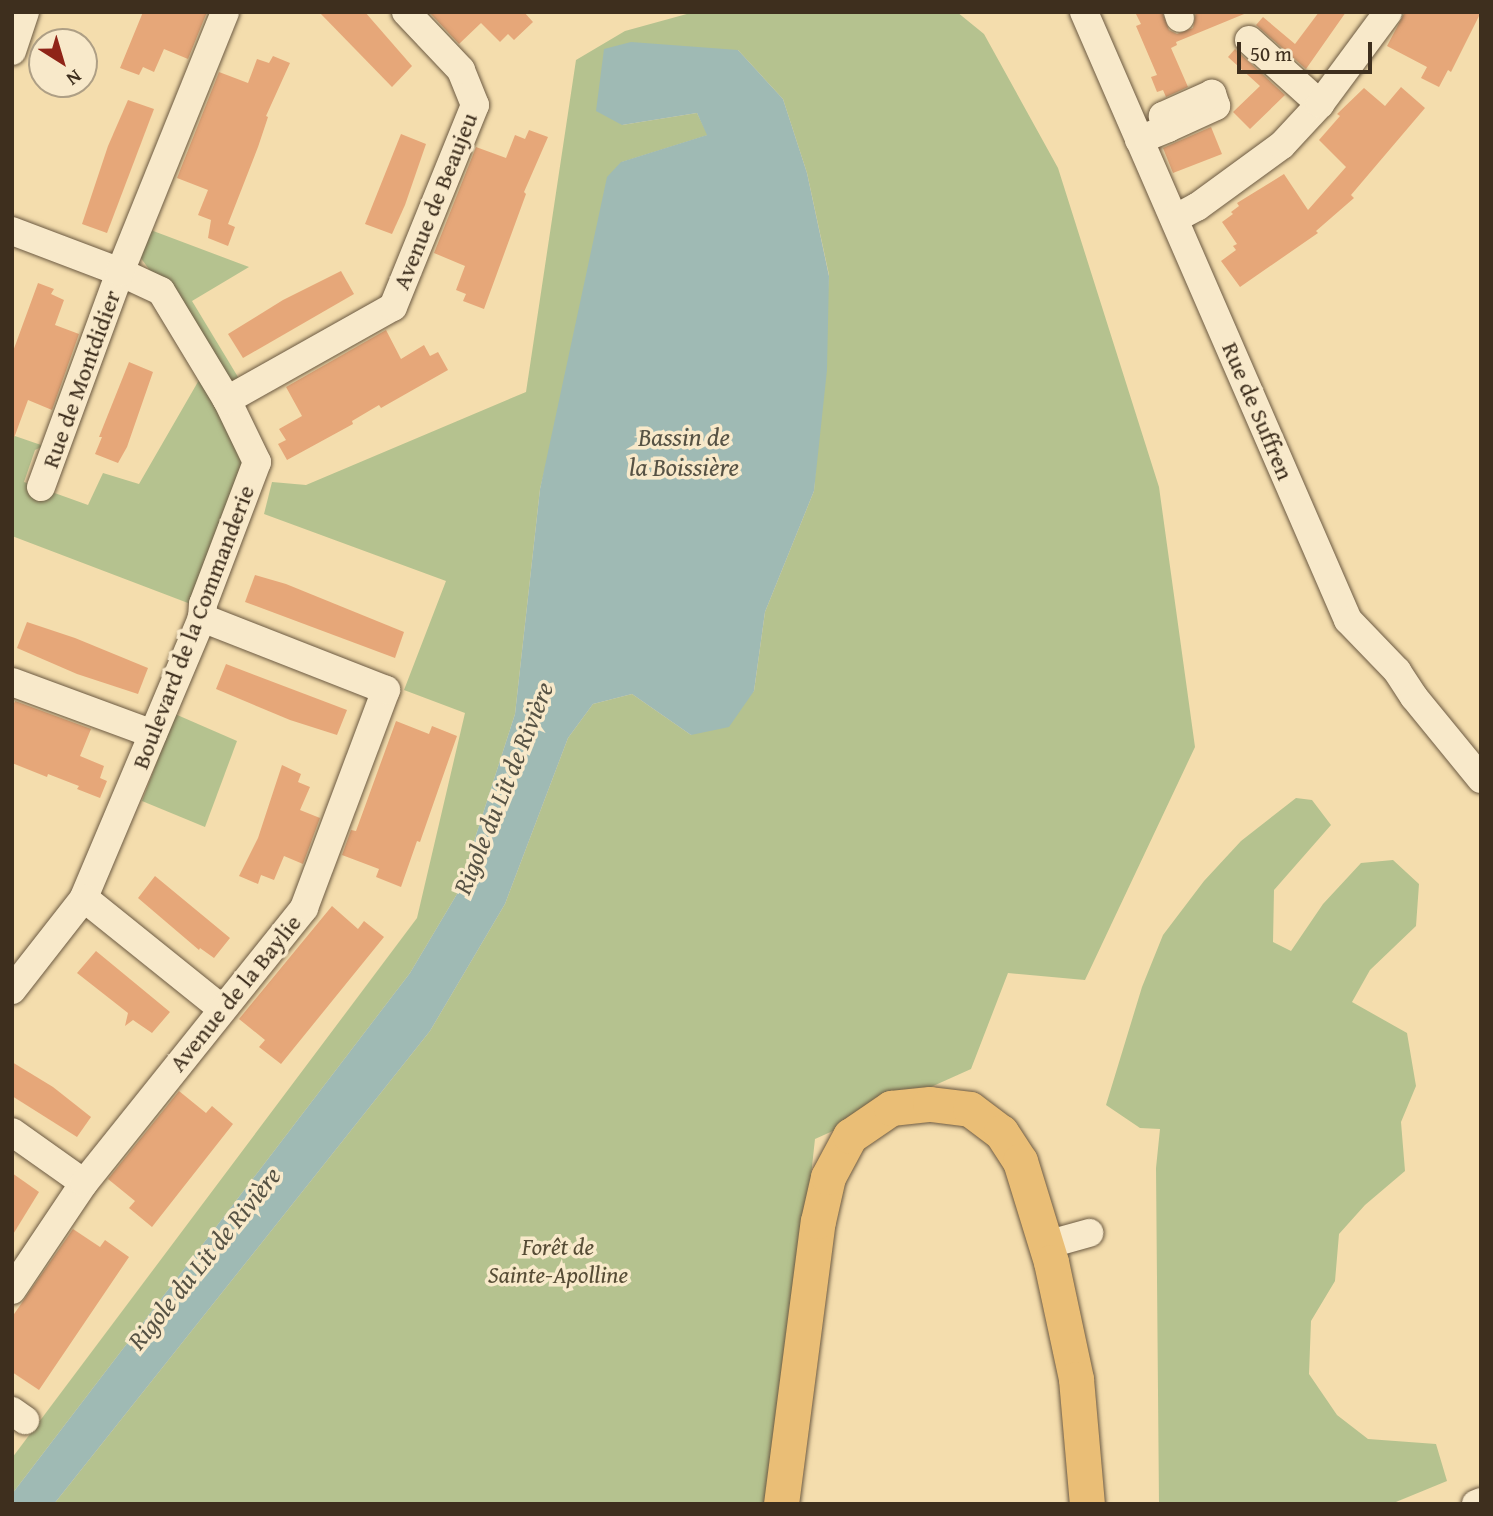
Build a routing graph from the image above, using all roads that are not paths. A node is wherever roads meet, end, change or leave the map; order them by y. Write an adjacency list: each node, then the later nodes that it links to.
1 (25, 12): 7 (street)
2 (225, 12): 13 (street)
3 (405, 12): 14 (street, Avenue de Beaujeu)
4 (1084, 12): 10 (street, Rue de Suffren)
5 (1388, 12): 8 (street)
6 (1249, 40): 8 (street)
7 (12, 51)
8 (1320, 104): 11 (street)
9 (1168, 128): 10 (street)
10 (1139, 140): 11 (street, Rue de Suffren)
11 (1176, 218): 19 (street, Rue de Suffren)
12 (12, 231): 13 (street, Boulevard de la Commanderie)
13 (120, 272): 14 (street, Boulevard de la Commanderie); 15 (street, Rue de Montdidier)
14 (227, 400): 16 (street, Boulevard de la Commanderie)
15 (41, 487)
16 (202, 618): 18 (street, Boulevard de la Commanderie); 22 (street, Avenue de la Baylie)
17 (12, 682): 18 (street)
18 (153, 734): 20 (street, Boulevard de la Commanderie)
19 (1481, 779)
20 (84, 898): 21 (street, Boulevard de la Commanderie); 22 (street)
21 (12, 990)
22 (222, 1009): 24 (street, Avenue de la Baylie)
23 (12, 1132): 24 (street)
24 (83, 1183): 27 (street, Avenue de la Baylie)
25 (1089, 1233): 26 (street)
26 (1046, 1245): 28 (main road); 29 (main road)
27 (12, 1290)
28 (781, 1504)
29 (1087, 1504)

